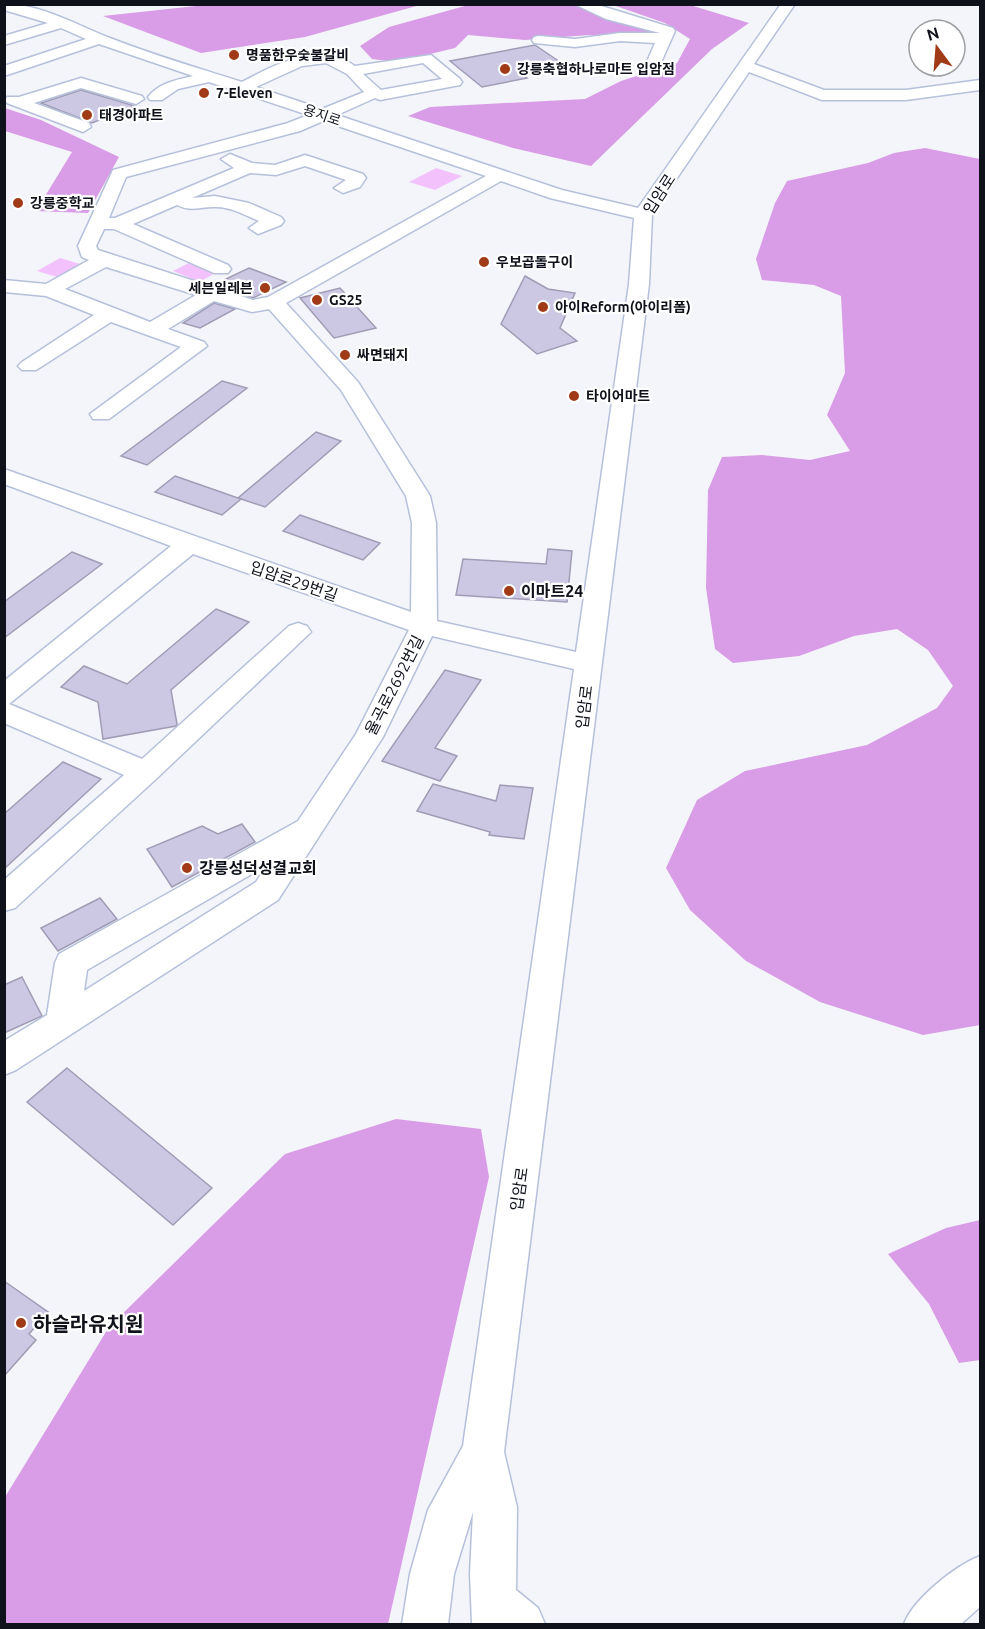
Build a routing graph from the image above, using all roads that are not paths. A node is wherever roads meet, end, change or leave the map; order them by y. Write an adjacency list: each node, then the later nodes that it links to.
1 (58, 4): 5 (street)
2 (581, 4): 8 (street)
3 (788, 4): 12 (street, 입암로)
4 (4, 5): 5 (street, 용지로)
5 (44, 16): 6 (street, 용지로)
6 (62, 23): 7 (street, 용지로); 9 (street)
7 (100, 39): 13 (street); 15 (street, 용지로)
8 (664, 39): 10 (street); 11 (street)
9 (4, 40)
10 (539, 40)
11 (654, 64)
12 (746, 66): 16 (street); 29 (street, 입암로)
13 (4, 71)
14 (352, 71): 17 (street); 18 (street); 18 (street)
15 (210, 77): 17 (street, 용지로); 19 (street)
16 (981, 85)
17 (243, 88): 22 (street, 용지로)
18 (369, 88): 22 (street)
19 (156, 97)
20 (136, 99): 21 (street)
21 (12, 100): 23 (street)
22 (321, 115): 24 (street); 26 (street, 용지로)
23 (83, 127)
24 (211, 150): 25 (street); 30 (street)
25 (248, 168): 27 (street); 28 (street)
26 (500, 175): 29 (street, 용지로); 38 (street)
27 (343, 188)
28 (177, 198): 31 (street); 32 (street)
29 (643, 215): 47 (street, 입암로)
30 (96, 223): 31 (street); 33 (street)
31 (117, 224): 34 (street)
32 (258, 228)
33 (104, 260): 36 (street); 37 (street)
34 (221, 269)
35 (4, 286): 36 (street)
36 (49, 290): 39 (street)
37 (211, 294): 38 (street); 40 (street)
38 (274, 302): 45 (street, 율곡로2692번길)
39 (109, 314): 40 (street); 41 (street)
40 (153, 329): 42 (street)
41 (29, 366)
42 (101, 414)
43 (4, 476): 44 (street, 입암로29번길)
44 (189, 544): 45 (street, 입암로29번길); 48 (street)
45 (424, 626): 47 (street, 입암로29번길); 51 (street, 율곡로2692번길)
46 (298, 632): 50 (street)
47 (589, 664): 55 (street, 입암로)
48 (4, 696)
49 (4, 712): 50 (street)
50 (146, 772): 52 (street)
51 (310, 827): 53 (street, 율곡로2692번길); 53 (street)
52 (4, 899)
53 (63, 1021): 54 (street, 율곡로2692번길)
54 (4, 1060)
55 (483, 1452): 57 (street); 58 (street)
56 (981, 1578): 59 (street)
57 (503, 1617)
58 (425, 1624)
59 (927, 1624)

